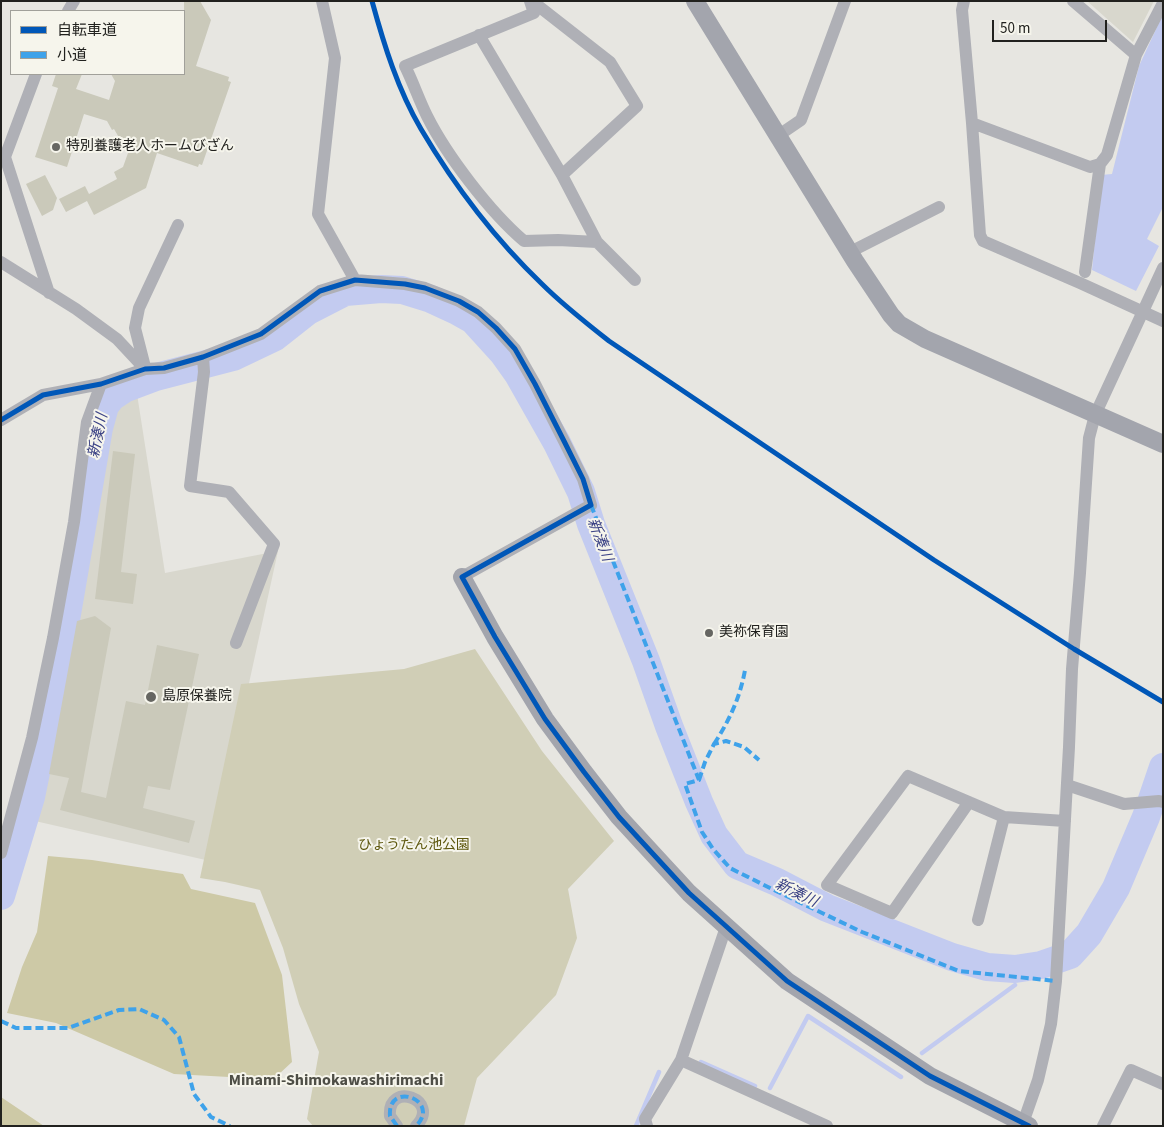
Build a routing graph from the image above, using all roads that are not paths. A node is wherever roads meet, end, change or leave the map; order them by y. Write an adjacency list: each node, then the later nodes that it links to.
1 (322, 1): 22 (street)
2 (531, 1): 8 (street); 14 (street)
3 (695, 1): 12 (street)
4 (845, 1): 12 (street)
5 (964, 1): 11 (street)
6 (1073, 1): 9 (street)
7 (1163, 3): 9 (street)
8 (479, 35): 14 (street); 17 (street)
9 (1136, 55): 13 (street)
10 (36, 75): 24 (street)
11 (972, 123): 13 (street); 25 (street)
12 (779, 135): 18 (street)
13 (1100, 164): 21 (street)
14 (562, 175): 17 (street)
15 (939, 207): 18 (street)
16 (178, 225): 28 (street)
17 (596, 242): 23 (street)
18 (850, 252): 30 (street)
19 (1, 262): 24 (street)
20 (1163, 268): 25 (street)
21 (1085, 272)
22 (355, 280): 27 (street); 33 (street)
23 (635, 280)
24 (49, 293): 28 (street)
25 (1143, 312): 26 (street); 30 (street)
26 (1163, 321)
27 (203, 363): 28 (street); 34 (street)
28 (145, 369): 29 (street)
29 (101, 384): 31 (street); 40 (street)
30 (1095, 415): 32 (street); 35 (street)
31 (1, 420)
32 (1163, 444)
33 (462, 577): 42 (street)
34 (236, 643)
35 (1067, 785): 36 (street); 39 (street)
36 (1161, 801)
37 (969, 802): 37 (street); 38 (street)
38 (1004, 817): 39 (street); 41 (street)
39 (1065, 821): 45 (street)
40 (1, 853)
41 (978, 920)
42 (726, 927): 43 (street); 45 (street)
43 (681, 1060): 48 (street); 49 (street)
44 (1163, 1084): 50 (street)
45 (1025, 1125)
46 (397, 1126): 47 (street)
47 (416, 1126)
48 (647, 1126)
49 (827, 1126)
50 (1103, 1126)

